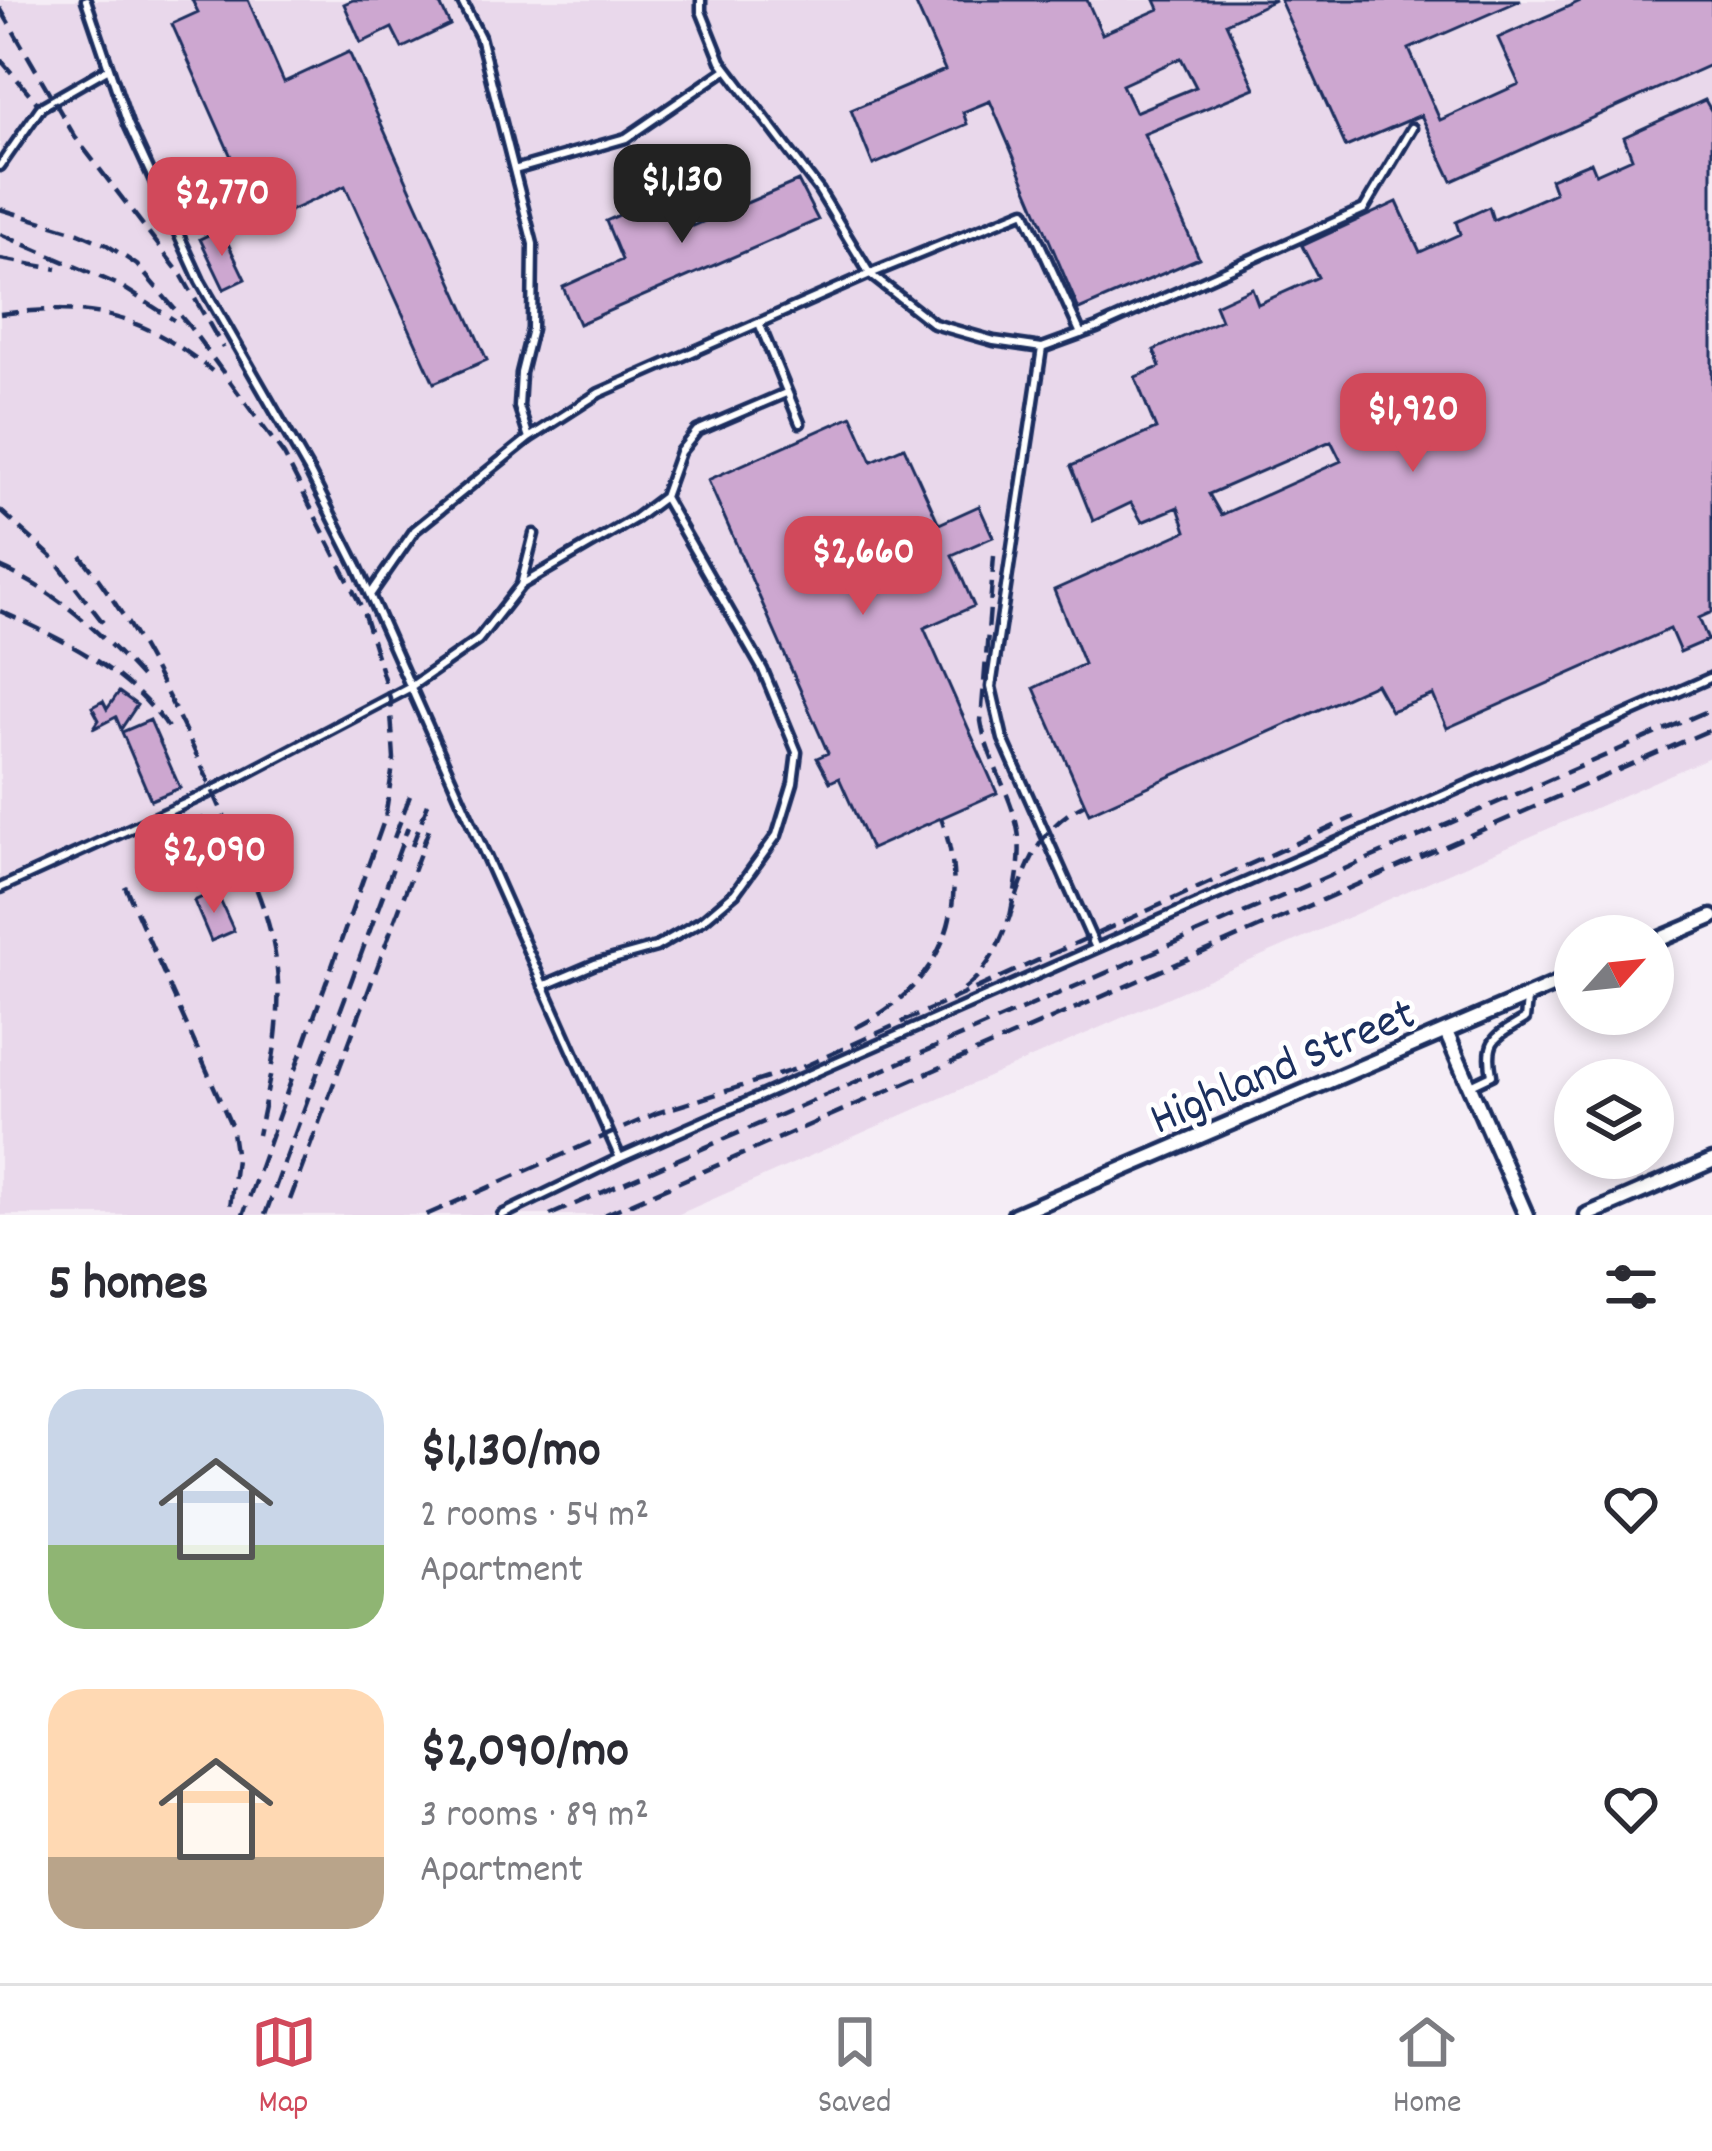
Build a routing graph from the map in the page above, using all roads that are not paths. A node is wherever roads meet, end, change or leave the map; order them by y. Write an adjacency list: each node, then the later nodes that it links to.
1 (86, 0): 4 (lane)
2 (461, 0): 8 (lane)
3 (701, 0): 5 (lane)
4 (109, 68): 7 (lane); 19 (lane)
5 (727, 69): 8 (lane); 9 (lane)
6 (1412, 128): 11 (lane)
7 (0, 166)
8 (514, 170): 15 (lane)
9 (870, 274): 10 (lane); 11 (lane); 12 (lane)
10 (759, 322): 13 (lane); 15 (lane)
11 (1081, 334): 12 (lane)
12 (1042, 348): 25 (lane)
13 (786, 393): 14 (lane); 16 (lane)
14 (800, 423)
15 (529, 438): 19 (lane)
16 (664, 496): 18 (lane); 27 (lane)
17 (534, 534): 18 (lane)
18 (521, 585): 21 (lane)
19 (370, 596): 21 (lane)
20 (1712, 677): 25 (lane)
21 (409, 688): 22 (lane); 27 (lane)
22 (0, 888)
23 (1712, 917): 24 (street)
24 (1674, 933)
25 (1095, 946): 31 (lane)
26 (1554, 985): 28 (street, Highland Street)
27 (543, 986): 31 (lane)
28 (1528, 997): 29 (street, Highland Street); 30 (lane)
29 (1446, 1032): 30 (street); 34 (street, Highland Street)
30 (1469, 1086): 35 (street)
31 (620, 1158): 33 (lane)
32 (1712, 1161): 36 (street)
33 (502, 1215)
34 (1015, 1215)
35 (1526, 1215)
36 (1587, 1215)

